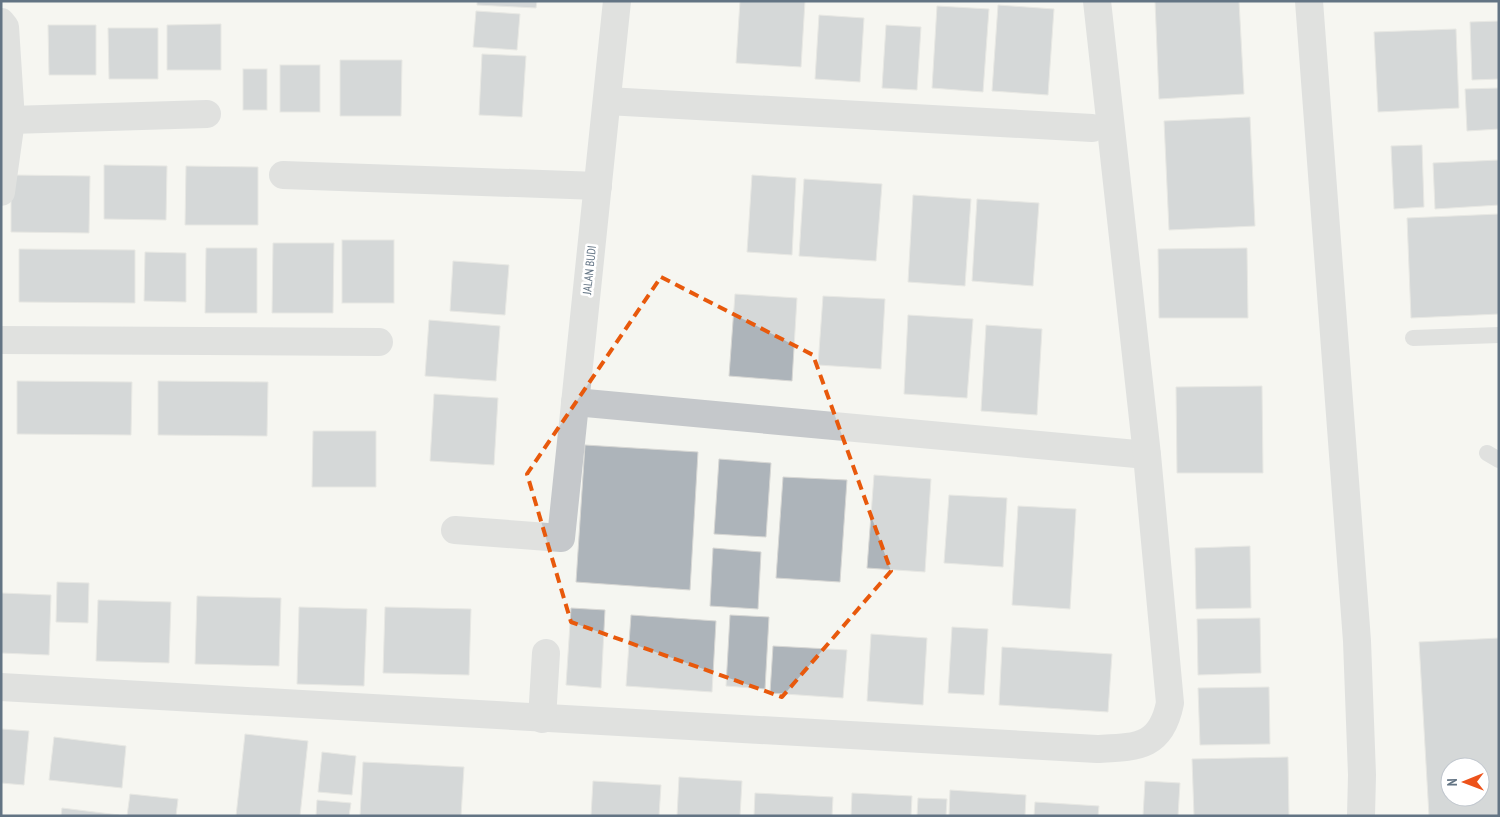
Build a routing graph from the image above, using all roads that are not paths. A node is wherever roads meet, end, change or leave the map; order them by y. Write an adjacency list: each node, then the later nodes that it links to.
1 (618, 1): 5 (street, JALAN BUDI)
2 (1097, 1): 17 (street)
3 (1309, 1): 22 (street)
4 (1, 22): 7 (street)
5 (607, 101): 8 (street); 10 (street, JALAN BUDI)
6 (207, 114): 7 (street)
7 (11, 120): 11 (street)
8 (1092, 128)
9 (283, 175): 10 (street)
10 (598, 186): 16 (street, JALAN BUDI)
11 (1, 192)
12 (1499, 335): 13 (lane)
13 (1413, 338)
14 (1, 340): 15 (street)
15 (379, 342)
16 (576, 402): 17 (street); 18 (street, JALAN BUDI)
17 (1147, 455): 21 (street)
18 (455, 530)
19 (546, 653): 21 (street)
20 (1, 687): 21 (street)
21 (542, 719)
22 (1361, 816)

